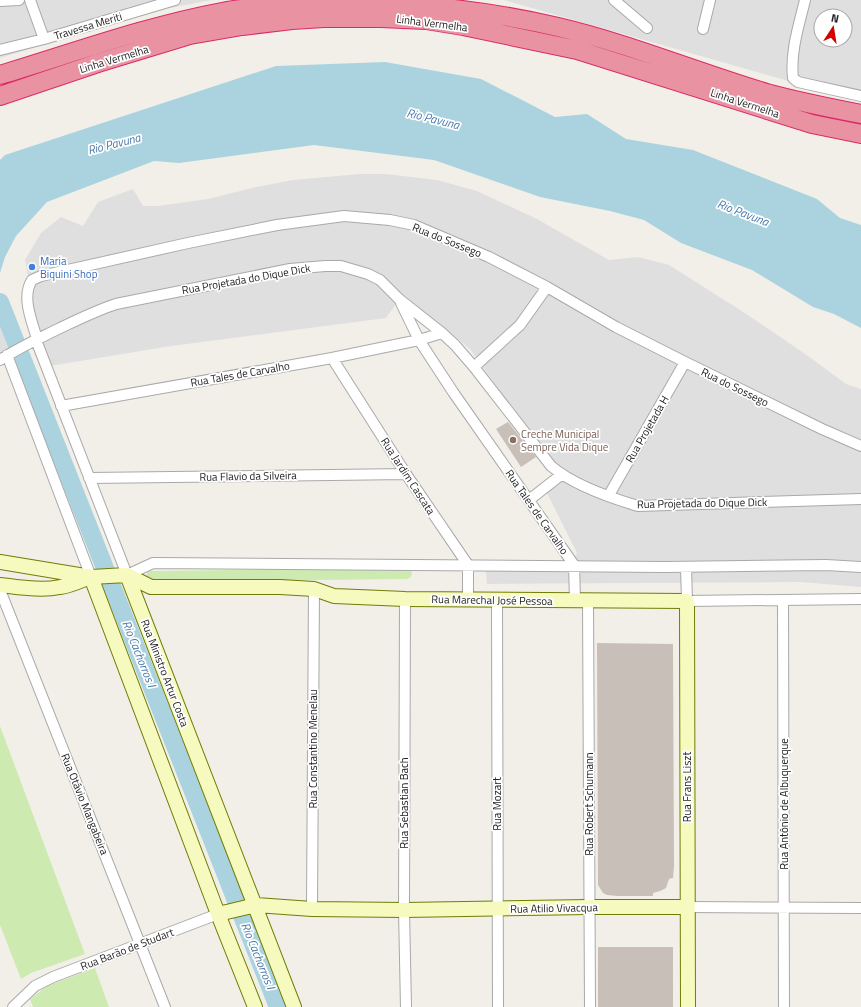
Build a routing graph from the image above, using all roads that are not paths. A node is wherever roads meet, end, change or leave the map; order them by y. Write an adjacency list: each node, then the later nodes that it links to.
1 (19, 0): 7 (street)
2 (41, 0): 8 (street)
3 (175, 0): 9 (street, Travessa Meriti)
4 (614, 0): 10 (street)
5 (710, 0): 11 (street)
6 (805, 0): 16 (street)
7 (0, 2)
8 (30, 2): 12 (street)
9 (162, 2): 12 (street, Travessa Meriti)
10 (647, 28)
11 (703, 29)
12 (44, 39): 13 (street, Travessa Meriti)
13 (0, 50)
14 (0, 75): 17 (highway, Linha Vermelha)
15 (0, 96): 18 (highway, Linha Vermelha)
16 (861, 96)
17 (861, 114)
18 (861, 134)
19 (547, 287): 22 (street, Rua do Sossego); 26 (street, Rua do Sossego); 27 (street)
20 (399, 299): 21 (street, Rua Projetada do Dique Dick); 22 (street, Rua Projetada do Dique Dick); 23 (street, Rua Tales de Carvalho)
21 (442, 333): 23 (street, Rua Tales de Carvalho); 27 (street, Rua Projetada do Dique Dick)
22 (36, 339): 24 (street, Rua Projetada do Dique Dick); 28 (street, Rua Ministro Artur Costa)
23 (419, 340): 25 (street, Rua Tales de Carvalho); 35 (street, Rua Tales de Carvalho)
24 (6, 356): 42 (street)
25 (332, 358): 28 (street, Rua Tales de Carvalho); 30 (street, Rua Jardim Cascata)
26 (684, 362): 29 (street, Rua do Sossego); 33 (street, Rua Projetada H)
27 (474, 367): 31 (street, Rua Projetada do Dique Dick)
28 (61, 406): 32 (street, Rua Ministro Artur Costa)
29 (861, 446)
30 (406, 474): 32 (street, Rua Flavio da Silveira); 38 (street, Rua Jardim Cascata)
31 (561, 475): 33 (street, Rua Projetada do Dique Dick); 35 (street)
32 (89, 478): 41 (street, Rua Ministro Artur Costa)
33 (609, 495): 34 (street, Rua Projetada do Dique Dick)
34 (861, 499)
35 (529, 500): 37 (street, Rua Tales de Carvalho)
36 (0, 562): 42 (street, Rua Marechal José Pessoa)
37 (574, 565): 38 (street, Rua Marechal José Pessoa); 39 (street, Rua Marechal José Pessoa); 49 (street, Rua Robert Schumann)
38 (468, 566): 41 (street, Rua Marechal José Pessoa); 46 (street)
39 (686, 567): 40 (street, Rua Marechal José Pessoa); 51 (street, Rua Frans Liszt)
40 (861, 567)
41 (122, 576): 42 (street, Rua Marechal José Pessoa); 44 (street, Rua Marechal José Pessoa); 52 (street, Rua Ministro Artur Costa)
42 (96, 577): 43 (street, Rua Marechal José Pessoa); 60 (street)
43 (4, 587): 61 (street, Rua Otávio Mangabeira)
44 (314, 589): 45 (street, Rua Marechal José Pessoa); 57 (street, Rua Constantino Menelau)
45 (405, 599): 46 (street, Rua Marechal José Pessoa); 59 (street, Rua Sebastian Bach)
46 (468, 599): 48 (street, Rua Marechal José Pessoa)
47 (861, 599): 50 (street, Rua Marechal José Pessoa)
48 (497, 600): 49 (street, Rua Marechal José Pessoa); 58 (street, Rua Mozart)
49 (582, 600): 51 (street, Rua Marechal José Pessoa); 53 (street, Rua Robert Schumann)
50 (783, 600): 51 (street, Rua Marechal José Pessoa); 54 (street, Rua Antônio de Albuquerque)
51 (687, 601): 55 (street, Rua Frans Liszt)
52 (252, 906): 57 (street, Rua Atilio Vivacqua); 60 (street, Rua Barão de Studart); 65 (street, Rua Ministro Artur Costa)
53 (589, 907): 55 (street, Rua Atilio Vivacqua); 58 (street, Rua Atilio Vivacqua); 68 (street, Rua Robert Schumann)
54 (784, 907): 55 (street, Rua Atilio Vivacqua); 56 (street, Rua Atilio Vivacqua); 70 (street, Rua Antônio de Albuquerque)
55 (687, 908): 69 (street, Rua Frans Liszt)
56 (861, 908)
57 (312, 909): 59 (street, Rua Atilio Vivacqua)
58 (498, 909): 59 (street, Rua Atilio Vivacqua); 67 (street, Rua Mozart)
59 (404, 910): 66 (street, Rua Sebastian Bach)
60 (222, 913): 61 (street, Rua Barão de Studart); 64 (street)
61 (140, 945): 62 (street, Rua Barão de Studart); 63 (street, Rua Otávio Mangabeira)
62 (13, 1007)
63 (165, 1007)
64 (255, 1007)
65 (294, 1007)
66 (406, 1007)
67 (498, 1007)
68 (590, 1007)
69 (688, 1007)
70 (784, 1007)

